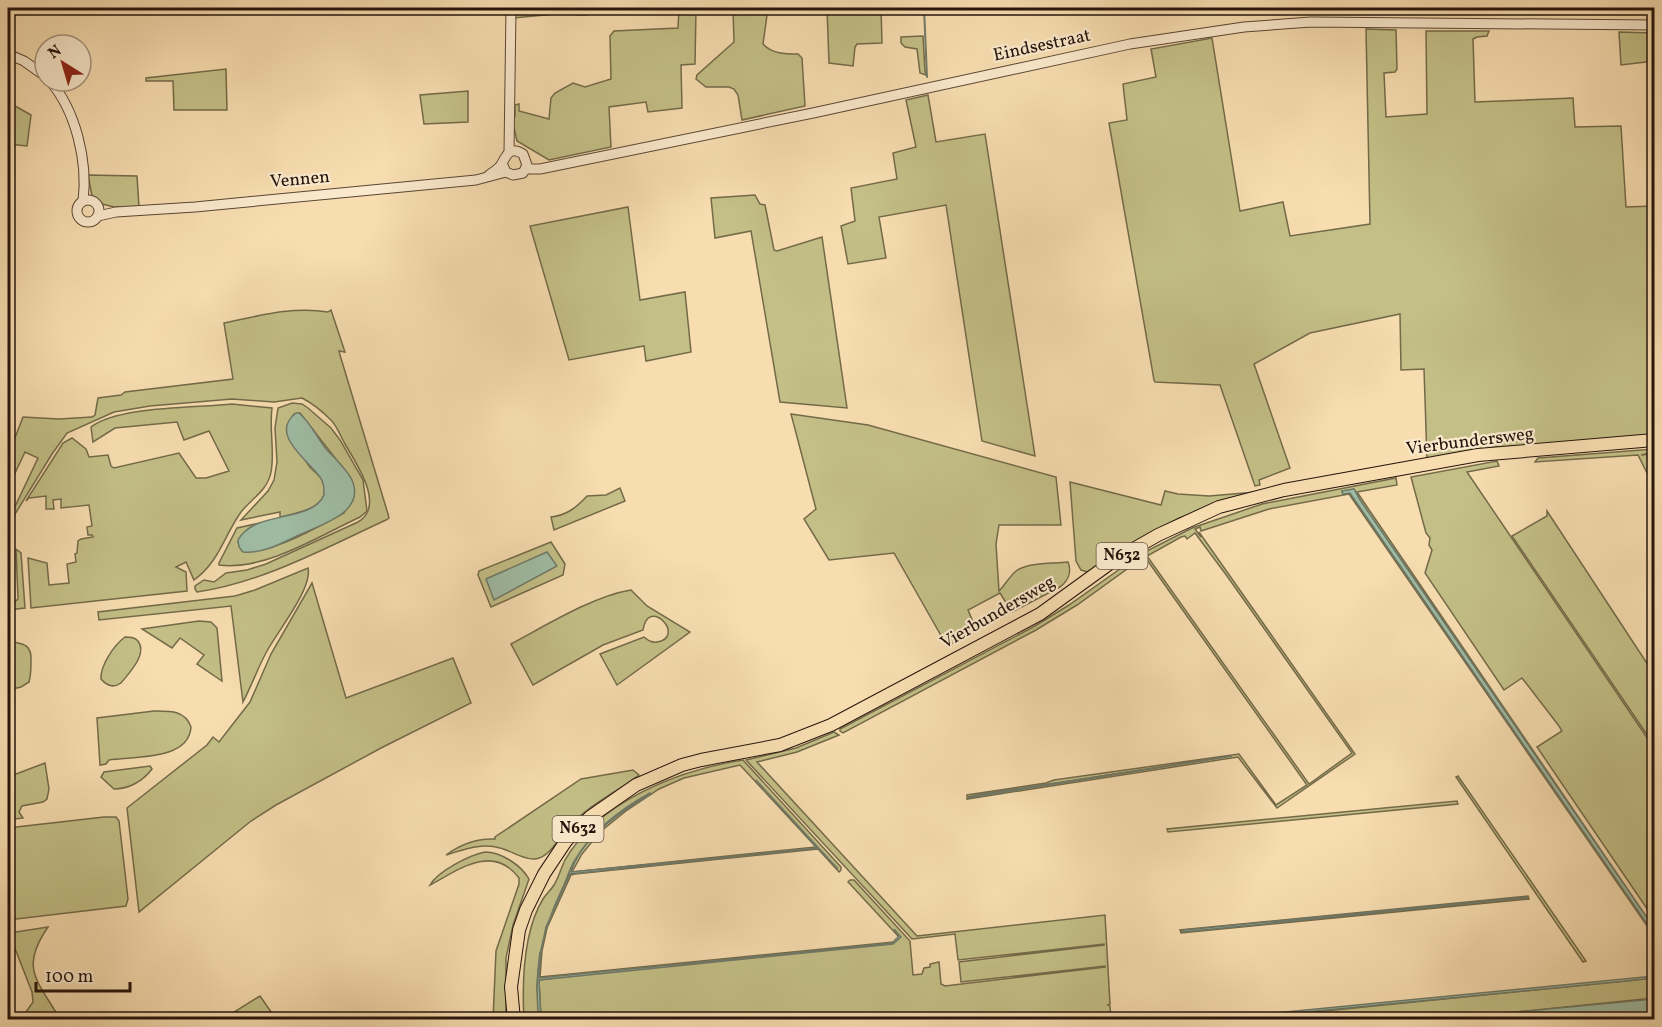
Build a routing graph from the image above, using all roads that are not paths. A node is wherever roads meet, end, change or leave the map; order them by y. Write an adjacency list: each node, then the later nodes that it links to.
1 (511, 8): 6 (street)
2 (1654, 25): 7 (street, Eindsestraat)
3 (8, 54): 4 (street)
4 (33, 67)
5 (58, 93): 8 (street, Vennen)
6 (513, 151): 7 (street); 8 (street)
7 (526, 165): 8 (street)
8 (504, 167)
9 (1654, 440): 10 (main road, Vierbundersweg / N632)
10 (514, 1020)

